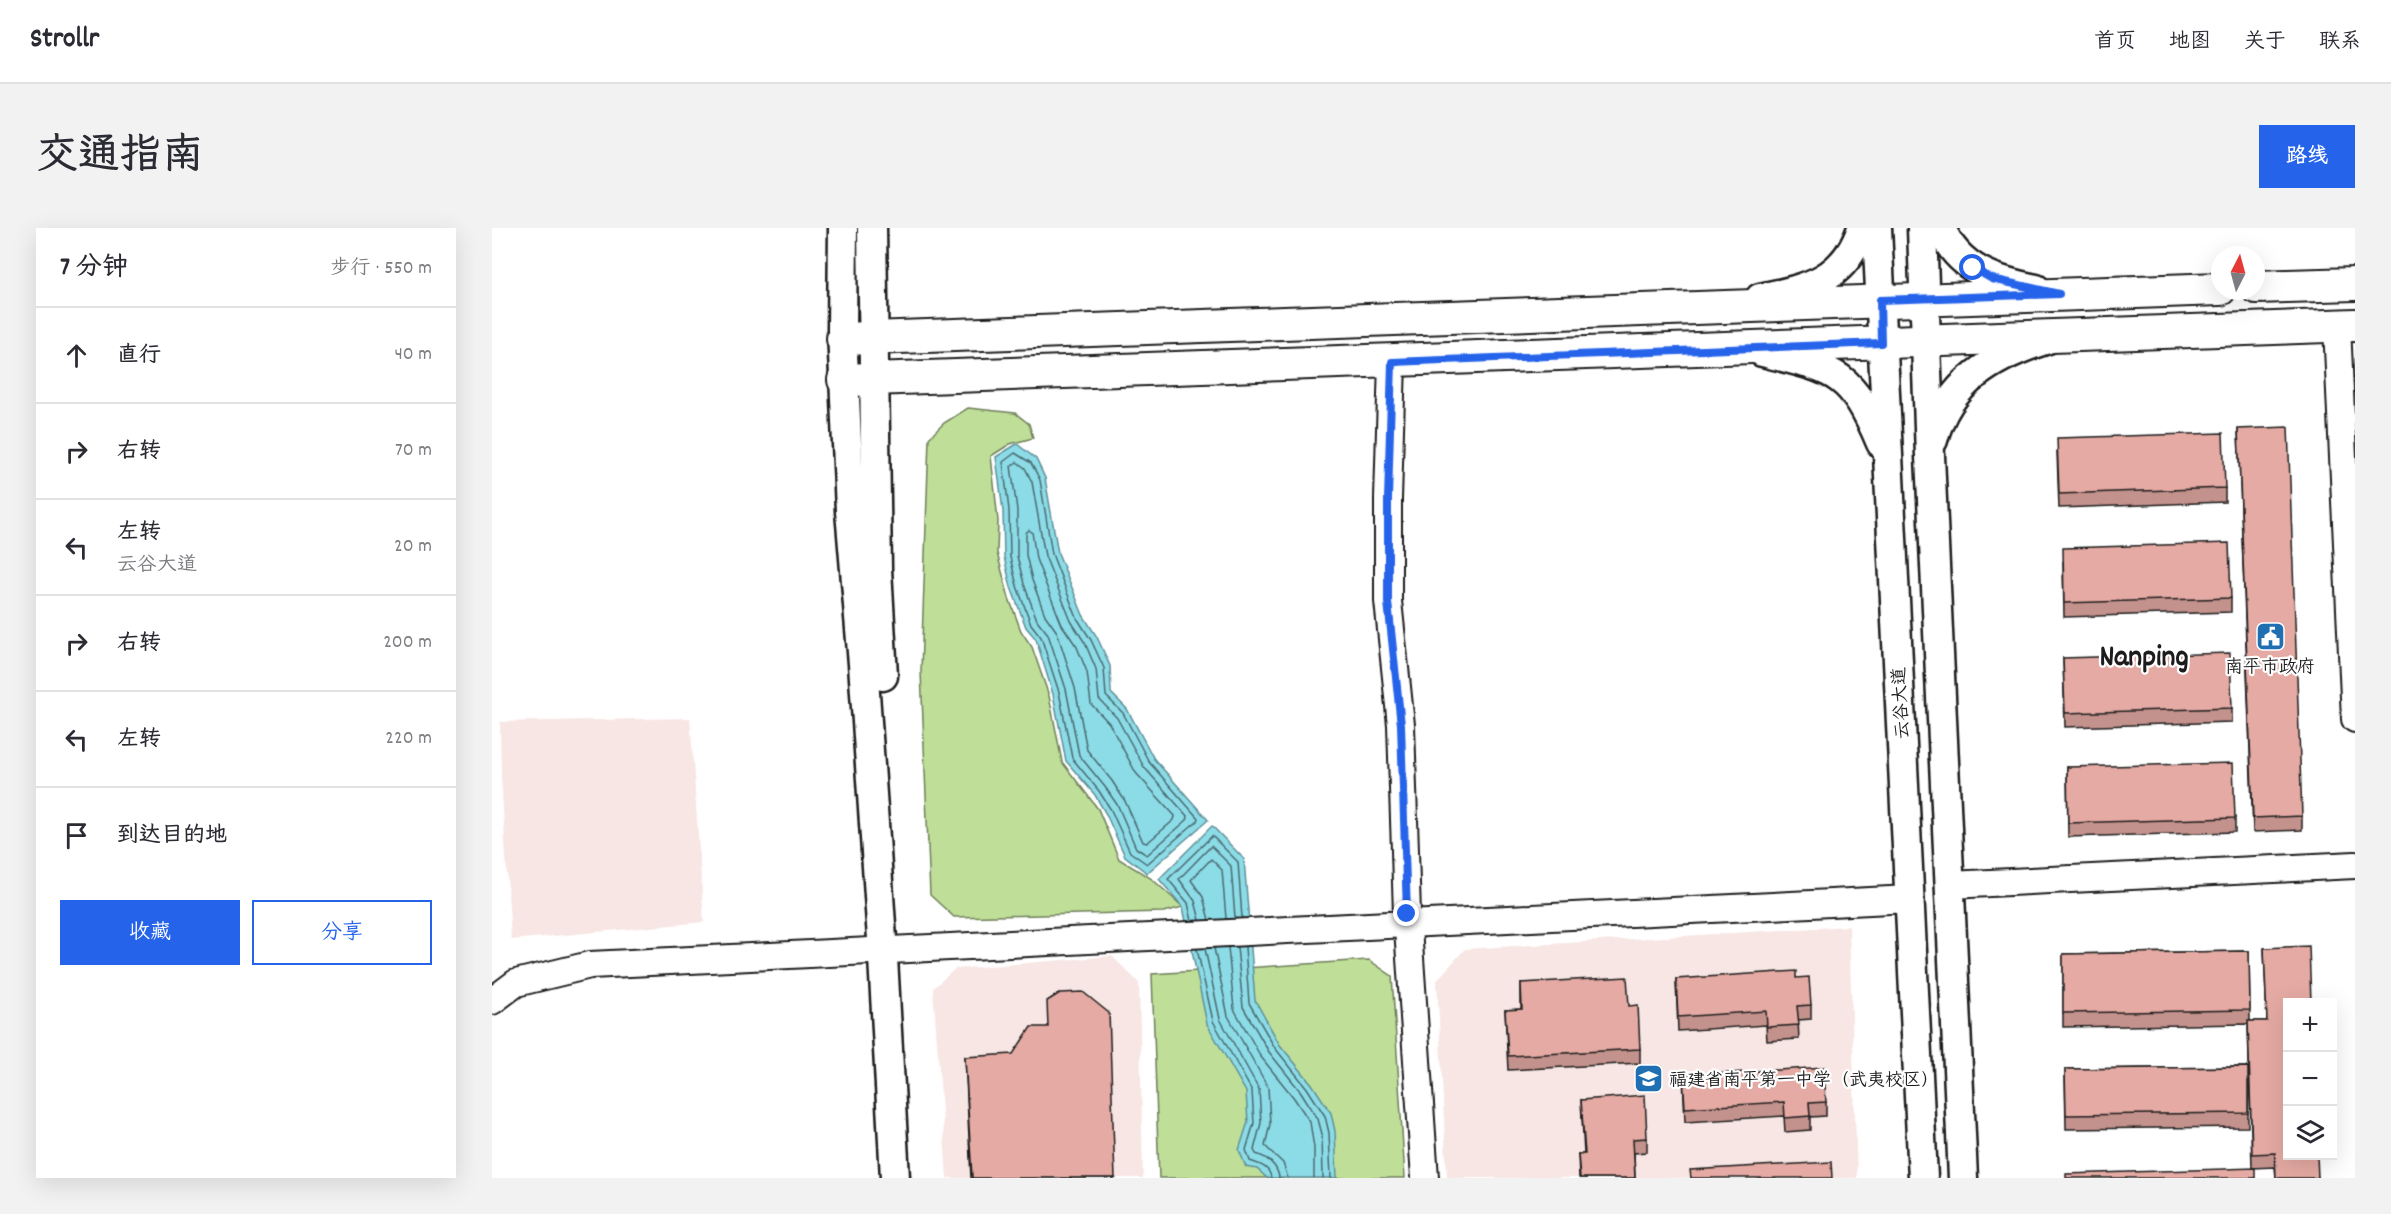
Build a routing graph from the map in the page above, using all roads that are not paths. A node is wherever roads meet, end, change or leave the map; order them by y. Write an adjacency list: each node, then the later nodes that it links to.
1 (843, 228): 17 (main road)
2 (872, 228): 15 (main road)
3 (1862, 228): 13 (main road)
4 (1877, 228): 12 (main road, 云谷大道)
5 (1922, 228): 11 (main road)
6 (1941, 228): 10 (main road)
7 (2355, 284): 8 (main road)
8 (2265, 287)
9 (2211, 289): 10 (main road)
10 (2059, 294): 11 (main road)
11 (1924, 298): 12 (main road); 18 (main road)
12 (1880, 300): 13 (main road); 19 (main road, 云谷大道)
13 (1726, 306): 15 (main road)
14 (2346, 326): 16 (main road); 25 (street)
15 (874, 336): 17 (main road); 22 (main road)
16 (2055, 337): 18 (main road); 23 (main road)
17 (843, 339): 22 (main road)
18 (1926, 342): 19 (main road); 23 (main road)
19 (1881, 343): 20 (main road); 24 (main road, 云谷大道)
20 (1743, 348): 21 (main road); 24 (main road)
21 (1392, 362): 22 (main road); 30 (street)
22 (859, 379): 31 (main road)
23 (1930, 456): 28 (main road)
24 (1888, 460): 29 (main road, 云谷大道)
25 (2355, 719)
26 (2355, 865): 28 (street)
27 (2355, 875): 28 (street)
28 (1950, 891): 38 (main road)
29 (1910, 894): 30 (street); 37 (main road, 云谷大道)
30 (1408, 920): 31 (street); 36 (street)
31 (891, 944): 32 (street); 33 (street); 34 (main road); 35 (main road)
32 (492, 986)
33 (492, 1001)
34 (895, 1178)
35 (910, 1178)
36 (1425, 1178)
37 (1923, 1178)
38 (1963, 1178)

